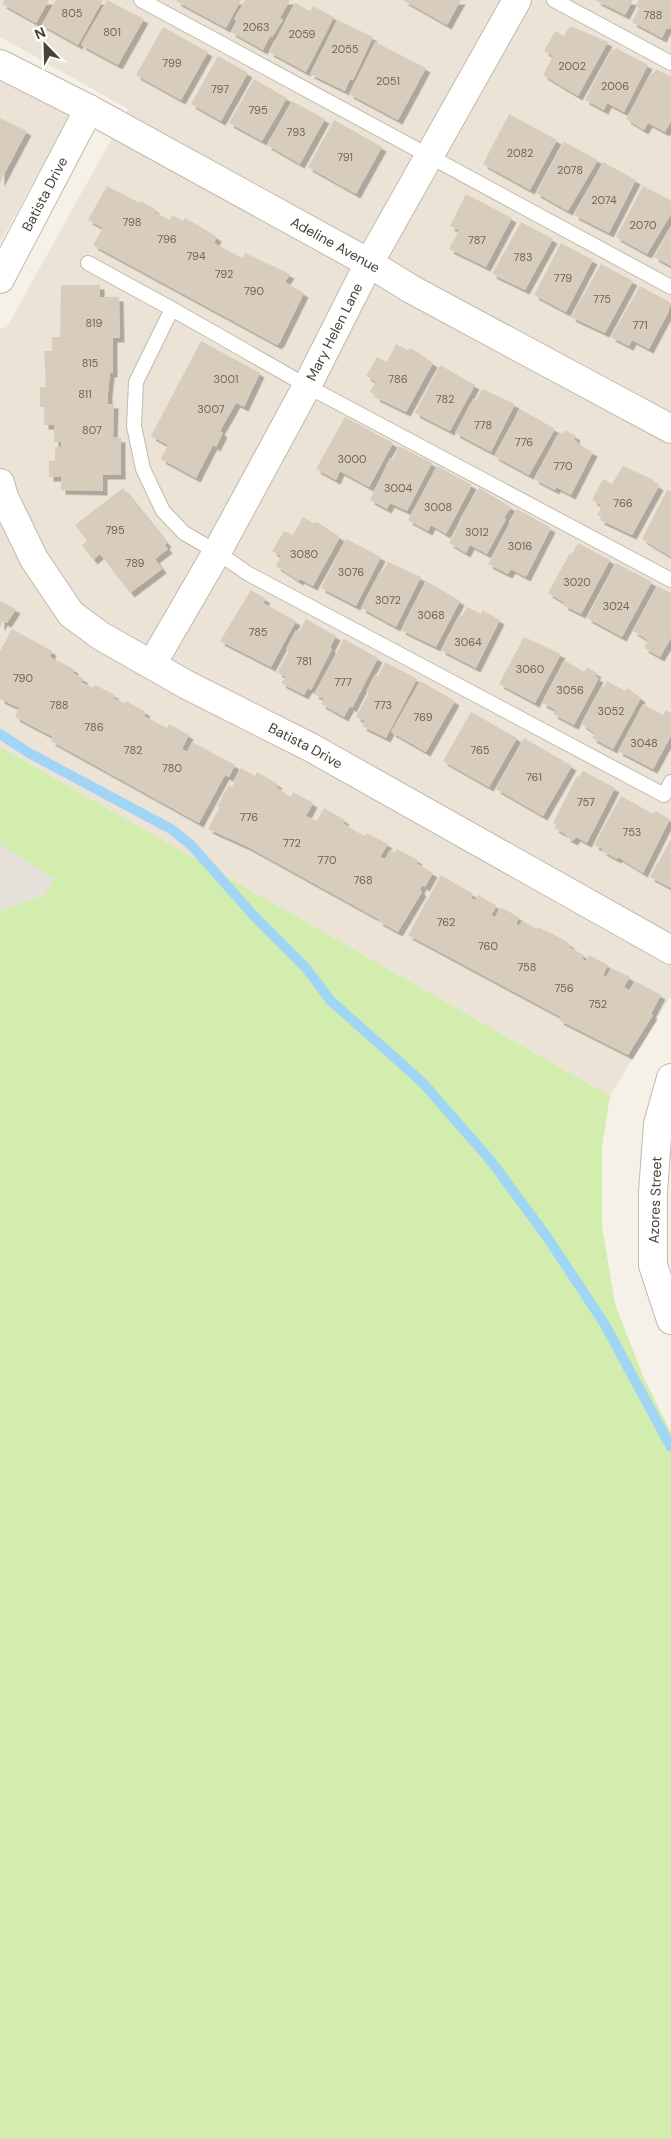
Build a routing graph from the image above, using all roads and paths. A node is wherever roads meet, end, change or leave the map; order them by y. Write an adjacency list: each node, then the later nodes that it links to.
1 (141, 0): 7 (lane)
2 (517, 0): 7 (street, Mary Helen Lane)
3 (554, 0): 4 (lane)
4 (671, 63)
5 (0, 64): 6 (street, Adeline Avenue)
6 (89, 109): 9 (street, Adeline Avenue); 10 (street, Batista Drive)
7 (431, 155): 9 (street, Mary Helen Lane); 11 (lane)
8 (88, 263): 12 (lane)
9 (370, 263): 13 (street, Mary Helen Lane); 14 (street, Adeline Avenue)
10 (0, 279)
11 (671, 287)
12 (172, 309): 13 (lane); 16 (lane)
13 (307, 386): 16 (street, Mary Helen Lane); 17 (lane)
14 (671, 429)
15 (0, 483): 18 (street, Batista Drive)
16 (217, 552): 18 (street, Mary Helen Lane); 19 (lane)
17 (671, 580)
18 (152, 664): 20 (street, Batista Drive)
19 (671, 782)
20 (671, 950)
21 (671, 1078): 22 (street, Azores Street)
22 (671, 1320)

